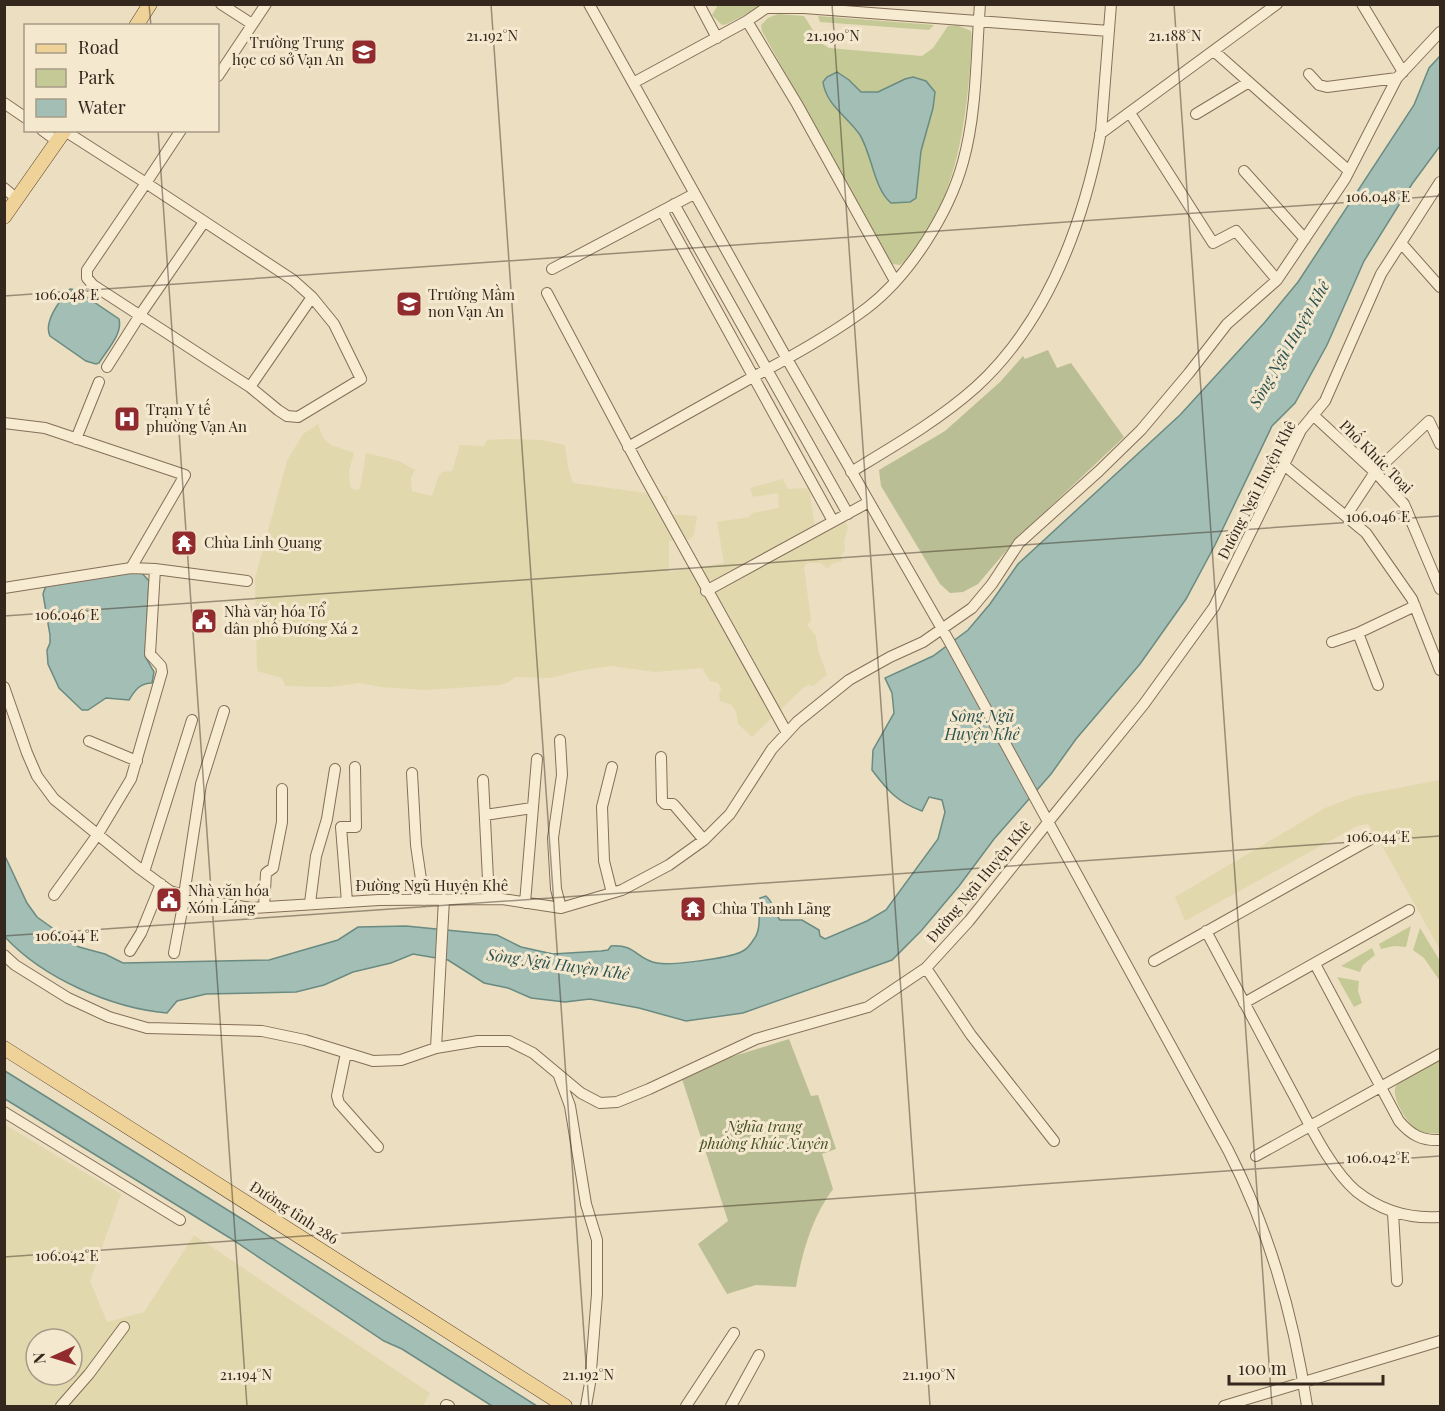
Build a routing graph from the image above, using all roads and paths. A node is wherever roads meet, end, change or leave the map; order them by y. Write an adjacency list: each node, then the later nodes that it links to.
1 (150, 4): 13 (main road)
2 (221, 4): 14 (street)
3 (266, 4): 14 (street)
4 (589, 4): 23 (street)
5 (699, 4): 17 (street)
6 (980, 4): 12 (street)
7 (1111, 4): 15 (street)
8 (1277, 4): 18 (street)
9 (1362, 4): 21 (street)
10 (767, 6): 11 (street); 12 (street)
11 (747, 21): 17 (street); 45 (street)
12 (978, 22): 15 (street); 45 (street)
13 (137, 24)
14 (252, 24): 19 (street)
15 (1109, 31): 30 (street)
16 (1440, 32): 21 (street, Đường Ngũ Huyện Khê)
17 (717, 38): 23 (street)
18 (1215, 52): 22 (street); 25 (street)
19 (219, 74)
20 (1310, 75): 21 (street)
21 (1400, 75): 32 (street, Đường Ngũ Huyện Khê)
22 (1249, 82): 26 (street); 32 (street)
23 (633, 84): 36 (street)
24 (4, 103): 27 (street)
25 (1130, 113): 30 (street); 46 (street)
26 (1196, 114)
27 (24, 117)
28 (180, 132): 34 (street)
29 (62, 134): 34 (street); 37 (main road)
30 (1100, 134): 63 (street)
31 (1244, 171): 42 (street)
32 (1349, 171): 42 (street, Đường Ngũ Huyện Khê)
33 (1440, 182): 43 (street, Đường Ngũ Huyện Khê)
34 (146, 183): 41 (street); 50 (street)
35 (4, 188): 37 (street)
36 (694, 194): 38 (street); 51 (street)
37 (16, 198): 40 (main road)
38 (674, 204): 39 (street); 53 (street)
39 (662, 211): 44 (street); 54 (street)
40 (4, 217)
41 (204, 222): 49 (street); 50 (street)
42 (1305, 239): 46 (street, Đường Ngũ Huyện Khê)
43 (1401, 243): 47 (street); 57 (street, Đường Ngũ Huyện Khê)
44 (552, 269)
45 (895, 280): 51 (street)
46 (1277, 280): 76 (street, Đường Ngũ Huyện Khê)
47 (1440, 287)
48 (547, 293): 61 (street)
49 (312, 297): 56 (street); 56 (street)
50 (140, 315): 52 (street); 56 (street)
51 (787, 359): 53 (street); 63 (street)
52 (107, 367)
53 (767, 370): 54 (street); 66 (street)
54 (754, 377): 61 (street); 68 (street)
55 (99, 382): 59 (street)
56 (250, 387)
57 (1313, 416): 62 (street, Đường Ngũ Huyện Khê); 64 (street, Phố Khúc Toại)
58 (4, 423): 59 (street)
59 (76, 439): 69 (street)
60 (1440, 444): 64 (street)
61 (628, 447): 74 (street)
62 (1284, 465): 67 (street); 98 (street, Đường Ngũ Huyện Khê)
63 (851, 472): 65 (street)
64 (1375, 472): 67 (street); 73 (street, Phố Khúc Toại)
65 (869, 502): 66 (street); 76 (street)
66 (848, 514): 68 (street)
67 (1346, 516): 75 (street)
68 (833, 521): 74 (street)
69 (131, 568): 70 (street); 72 (street)
70 (155, 568): 71 (street); 89 (street)
71 (247, 581)
72 (4, 588)
73 (1440, 589)
74 (706, 591): 84 (street)
75 (1415, 606): 77 (street); 79 (street)
76 (942, 630): 84 (street, Đường Ngũ Huyện Khê); 98 (street)
77 (1358, 633): 78 (street); 80 (street)
78 (1332, 642)
79 (1440, 670)
80 (1378, 686)
81 (4, 687): 99 (street, Đường Ngũ Huyện Khê)
82 (224, 711): 106 (street)
83 (192, 720): 102 (street)
84 (787, 733): 100 (street, Đường Ngũ Huyện Khê)
85 (560, 740): 114 (street)
86 (89, 741): 89 (street)
87 (661, 757): 100 (street)
88 (537, 759): 96 (street)
89 (137, 760): 99 (street)
90 (612, 766): 104 (street)
91 (355, 767): 109 (street)
92 (335, 769): 110 (street)
93 (412, 773): 108 (street)
94 (483, 780): 97 (street)
95 (282, 789): 113 (street)
96 (532, 808): 97 (street); 111 (street)
97 (485, 815): 107 (street)
98 (1048, 821): 122 (street, Đường Ngũ Huyện Khê); 144 (street)
99 (98, 834): 102 (street, Đường Ngũ Huyện Khê); 105 (street)
100 (704, 840): 104 (street, Đường Ngũ Huyện Khê)
101 (1371, 840): 116 (street)
102 (144, 872): 103 (street, Đường Ngũ Huyện Khê)
103 (161, 884): 106 (street, Đường Ngũ Huyện Khê); 117 (street)
104 (612, 893): 114 (street, Đường Ngũ Huyện Khê)
105 (54, 895)
106 (184, 895): 113 (street, Đường Ngũ Huyện Khê); 118 (street)
107 (489, 899): 111 (street, Đường Ngũ Huyện Khê); 112 (street, Đường Ngũ Huyện Khê)
108 (424, 900): 109 (street, Đường Ngũ Huyện Khê); 112 (street, Đường Ngũ Huyện Khê)
109 (347, 902): 110 (street, Đường Ngũ Huyện Khê)
110 (310, 903): 113 (street, Đường Ngũ Huyện Khê)
111 (525, 903): 114 (street, Đường Ngũ Huyện Khê)
112 (444, 904): 125 (street)
113 (264, 907)
114 (561, 908)
115 (1409, 910): 121 (street)
116 (1206, 931): 120 (street); 123 (street)
117 (130, 951)
118 (174, 953)
119 (4, 955): 126 (street, Đường Ngũ Huyện Khê)
120 (1154, 961)
121 (1315, 964): 123 (street); 129 (street)
122 (926, 968): 128 (street, Đường Ngũ Huyện Khê); 133 (street)
123 (1245, 1003): 131 (street)
124 (4, 1048): 146 (main road, Đường tỉnh 286)
125 (436, 1048): 126 (street, Đường Ngũ Huyện Khê); 128 (street, Đường Ngũ Huyện Khê)
126 (346, 1053): 134 (street)
127 (1440, 1054): 129 (street)
128 (559, 1075): 147 (street)
129 (1380, 1087): 131 (street); 132 (street)
130 (4, 1112): 138 (street)
131 (1311, 1126): 135 (street); 136 (street)
132 (1440, 1140)
133 (1054, 1141)
134 (378, 1147)
135 (1256, 1156)
136 (1392, 1213): 137 (street); 139 (street)
137 (1440, 1217)
138 (180, 1220)
139 (1397, 1281)
140 (124, 1327): 145 (street)
141 (734, 1333): 148 (street)
142 (1440, 1341): 144 (street)
143 (759, 1354): 149 (street)
144 (1304, 1383): 150 (street); 151 (street)
145 (61, 1407)
146 (565, 1407)
147 (585, 1407)
148 (686, 1407)
149 (731, 1407)
150 (1224, 1407)
151 (1307, 1407)

